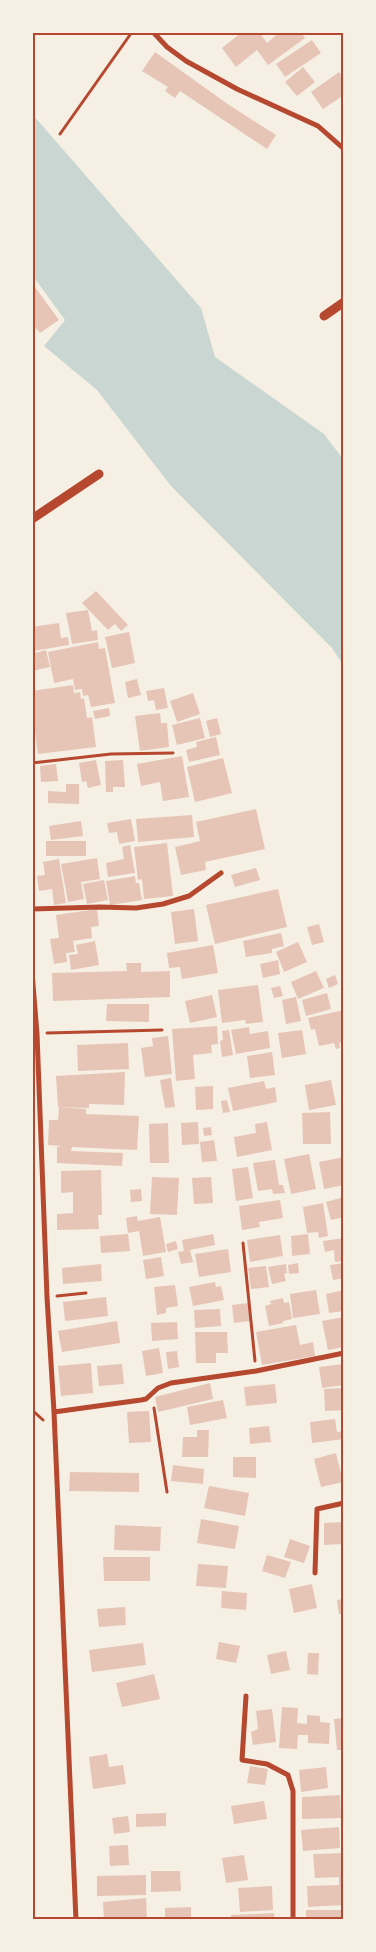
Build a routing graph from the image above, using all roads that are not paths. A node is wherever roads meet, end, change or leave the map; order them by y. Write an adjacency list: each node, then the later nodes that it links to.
1 (153, 32): 2 (street)
2 (344, 149)
3 (344, 302): 4 (street)
4 (324, 316)
5 (99, 474): 6 (street)
6 (32, 519)
7 (221, 872): 8 (street)
8 (32, 909)
9 (32, 972): 11 (street)
10 (344, 1353): 11 (street)
11 (54, 1412): 15 (street)
12 (344, 1503): 13 (street)
13 (316, 1573)
14 (246, 1696): 16 (street)
15 (76, 1920)
16 (293, 1920)

